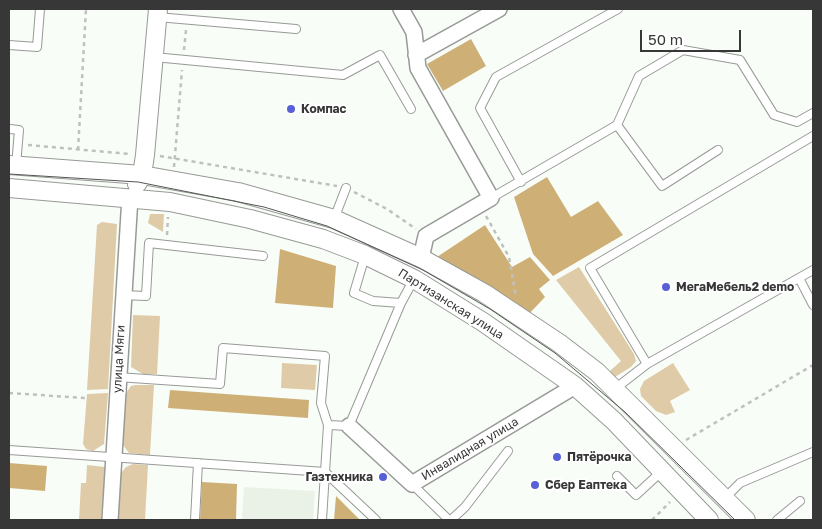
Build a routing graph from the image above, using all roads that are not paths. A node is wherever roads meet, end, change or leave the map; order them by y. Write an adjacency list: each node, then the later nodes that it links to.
1 (40, 9): 7 (lane)
2 (401, 9): 8 (street)
3 (499, 9): 8 (street)
4 (618, 9): 18 (lane)
5 (158, 13): 6 (lane); 9 (street)
6 (296, 29)
7 (9, 45)
8 (416, 55): 22 (street)
9 (154, 58): 10 (lane); 17 (street)
10 (411, 109)
11 (813, 113): 12 (lane)
12 (617, 125): 15 (lane); 18 (lane)
13 (10, 129): 16 (lane)
14 (813, 136): 33 (lane)
15 (718, 150)
16 (12, 165): 17 (street, Партизанская улица)
17 (142, 175): 21 (street); 23 (street, Партизанская улица)
18 (521, 182): 22 (lane)
19 (9, 188): 21 (street, Партизанская улица)
20 (346, 188): 23 (lane)
21 (130, 197): 24 (street, Партизанская улица); 30 (street, улица Мяги)
22 (486, 202): 26 (street, Партизанская улица)
23 (334, 219): 26 (street, Партизанская улица)
24 (365, 255): 29 (street, Партизанская улица); 31 (lane)
25 (263, 256): 30 (lane)
26 (421, 258): 36 (street, Партизанская улица)
27 (813, 270): 28 (lane)
28 (799, 278): 32 (lane); 33 (lane)
29 (414, 279): 31 (lane); 35 (street, Партизанская улица)
30 (122, 294): 34 (street, улица Мяги)
31 (401, 303): 38 (lane)
32 (813, 305)
33 (647, 364): 36 (lane)
34 (117, 377): 37 (lane); 42 (street, улица Мяги)
35 (575, 386): 44 (street, Партизанская улица); 47 (street, Инвалидная улица)
36 (616, 388): 48 (street, Партизанская улица)
37 (328, 425): 38 (lane); 45 (lane)
38 (348, 426): 47 (street, Инвалидная улица)
39 (9, 450): 42 (lane)
40 (508, 451): 54 (lane)
41 (813, 452): 48 (lane)
42 (113, 457): 43 (lane); 50 (street, улица Мяги)
43 (198, 463): 45 (lane); 51 (lane)
44 (662, 471): 46 (lane); 55 (street, Партизанская улица)
45 (325, 472): 52 (lane); 53 (lane)
46 (616, 476)
47 (412, 484): 54 (lane)
48 (725, 498): 56 (street, Партизанская улица)
49 (800, 501): 57 (lane)
50 (110, 520)
51 (194, 520)
52 (322, 520)
53 (376, 520)
54 (450, 520)
55 (709, 520)
56 (746, 520)
57 (777, 520)

